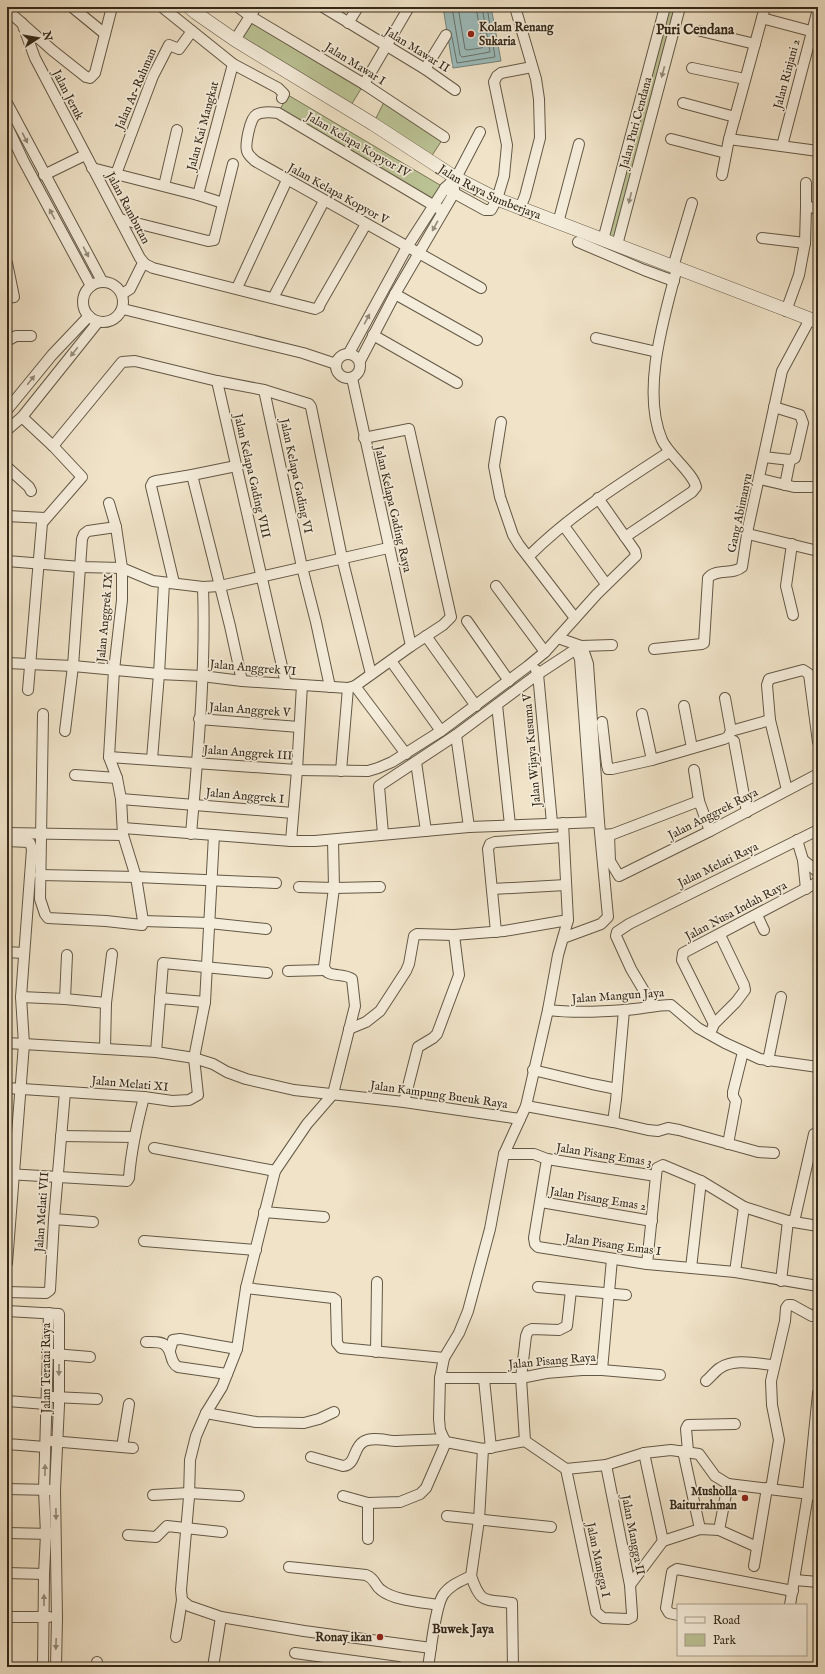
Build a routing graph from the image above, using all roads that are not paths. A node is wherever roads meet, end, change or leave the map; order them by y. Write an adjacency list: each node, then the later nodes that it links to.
1 (72, 7): 23 (street)
2 (112, 7): 23 (street)
3 (162, 7): 20 (street)
4 (190, 7): 25 (street, Jalan Raya Sumberjaya)
5 (238, 7): 16 (street, Jalan Mawar I)
6 (256, 7): 16 (street)
7 (323, 7): 19 (street, Jalan Mawar II)
8 (358, 7): 19 (street)
9 (409, 7): 27 (street)
10 (514, 7): 31 (street)
11 (665, 7): 28 (street, Jalan Puri Cendana)
12 (680, 7): 29 (street, Jalan Puri Cendana)
13 (765, 7): 17 (street)
14 (818, 9): 22 (street, Jalan Rinjani 2)
15 (7, 10): 18 (street)
16 (250, 16): 25 (street); 35 (street, Jalan Mawar I)
17 (762, 18): 22 (street); 26 (street)
18 (22, 23): 23 (street); 54 (street, Jalan Jeruk)
19 (348, 24): 27 (street, Jalan Mawar II)
20 (192, 31): 30 (street); 57 (street, Jalan Ar-Rahman)
21 (701, 31): 26 (street)
22 (815, 32): 49 (street, Jalan Rinjani 2)
23 (105, 34)
24 (446, 35): 33 (street)
25 (235, 40): 60 (street, Jalan Raya Sumberjaya)
26 (755, 44): 34 (street)
27 (386, 46): 33 (street, Jalan Mawar II); 35 (street)
28 (655, 46): 29 (street); 50 (street, Jalan Puri Cendana)
29 (668, 50): 52 (street, Jalan Puri Cendana, one-way to 52)
30 (233, 64): 37 (street); 65 (street, Jalan Kai Mangkat)
31 (532, 67): 66 (street); 72 (street)
32 (692, 68): 34 (street)
33 (425, 69): 36 (street, Jalan Mawar II)
34 (745, 79): 41 (street)
35 (364, 84): 45 (street, Jalan Mawar I)
36 (455, 90)
37 (282, 98)
38 (7, 103): 58 (street, one-way to 58)
39 (683, 103): 41 (street)
40 (257, 114): 61 (street, Jalan Kelapa Kopyor V); 70 (street, Jalan Kelapa Kopyor IV)
41 (735, 117): 47 (street)
42 (7, 126): 89 (street, one-way to 42)
43 (177, 130): 63 (street)
44 (480, 132): 60 (street)
45 (444, 137)
46 (671, 139): 53 (street)
47 (729, 139): 49 (street); 53 (street)
48 (579, 144): 76 (street)
49 (782, 146): 51 (street)
50 (627, 149): 52 (street); 79 (street, Jalan Puri Cendana)
51 (818, 151)
52 (642, 153): 82 (street, Jalan Puri Cendana, one-way to 82)
53 (726, 153): 59 (street)
54 (85, 155): 56 (street, Jalan Rambutan); 58 (street)
55 (233, 164): 68 (street)
56 (92, 168): 57 (street); 75 (street, Jalan Rambutan)
57 (116, 174): 63 (street)
58 (44, 175): 88 (street, one-way to 88)
59 (722, 175)
60 (456, 178): 64 (street); 66 (street, Jalan Raya Sumberjaya)
61 (287, 180): 67 (street, Jalan Kelapa Kopyor V); 90 (street)
62 (806, 183): 71 (street)
63 (164, 186): 65 (street)
64 (449, 190): 66 (street); 70 (street); 74 (street)
65 (198, 195): 68 (street)
66 (497, 200): 72 (street, Jalan Raya Sumberjaya)
67 (324, 201): 77 (street, Jalan Kelapa Kopyor V); 95 (street)
68 (223, 202): 75 (street)
69 (692, 203): 87 (street)
70 (434, 205): 74 (street, Jalan Kelapa Kopyor IV); 83 (street)
71 (806, 207): 73 (street); 81 (street)
72 (520, 208): 76 (street, Jalan Raya Sumberjaya)
73 (818, 208)
74 (443, 211): 84 (street, one-way to 84)
75 (120, 219): 86 (street, Jalan Rambutan)
76 (558, 223): 79 (street, Jalan Raya Sumberjaya)
77 (366, 224): 83 (street, Jalan Kelapa Kopyor V); 95 (street, Jalan Rambutan)
78 (762, 238): 81 (street)
79 (604, 240): 82 (street, Jalan Raya Sumberjaya)
80 (578, 242): 87 (street)
81 (805, 243): 97 (street)
82 (617, 245): 87 (street, Jalan Raya Sumberjaya)
83 (407, 247): 84 (street, Jalan Kelapa Kopyor V); 107 (street, one-way to 83)
84 (422, 255): 91 (street, Jalan Kelapa Kopyor V); 93 (street)
85 (7, 263): 94 (street)
86 (143, 263): 90 (street, Jalan Rambutan); 92 (street)
87 (675, 272): 97 (street, Jalan Raya Sumberjaya); 106 (street)
88 (102, 281): 89 (street); 92 (street)
89 (91, 286): 98 (street)
90 (237, 288): 95 (street, Jalan Rambutan)
91 (481, 288)
92 (122, 294): 96 (street)
93 (395, 294): 101 (street); 104 (street)
94 (7, 298)
95 (273, 298)
96 (122, 309): 100 (street); 109 (street)
97 (786, 310): 99 (street, Jalan Raya Sumberjaya)
98 (88, 316): 100 (street); 115 (street, one-way to 98)
99 (814, 321): 114 (street, Gang Abimanyu)
100 (98, 322): 116 (street, one-way to 116)
101 (373, 335): 108 (street); 112 (street)
102 (31, 336): 105 (street)
103 (596, 338): 106 (street)
104 (477, 340)
105 (7, 341)
106 (657, 352): 121 (street)
107 (349, 353): 108 (street); 109 (street)
108 (360, 361): 110 (street)
109 (336, 364): 110 (street)
110 (352, 378): 119 (street, Jalan Kelapa Gading Raya)
111 (217, 381): 113 (street); 120 (street); 124 (street, Jalan Kelapa Gading VIII)
112 (457, 383)
113 (264, 390): 143 (street); 147 (street, Jalan Kelapa Gading VI)
114 (774, 407): 122 (street, Gang Abimanyu); 123 (street)
115 (7, 410)
116 (22, 418): 118 (street); 120 (street)
117 (501, 422): 142 (street)
118 (7, 430)
119 (364, 438): 140 (street, Jalan Kelapa Gading Raya); 158 (street)
120 (53, 446): 134 (street)
121 (669, 452): 131 (street); 138 (street)
122 (764, 457): 123 (street); 127 (street, Gang Abimanyu)
123 (790, 460): 128 (street)
124 (236, 466): 126 (street); 149 (street, Jalan Kelapa Gading VIII)
125 (7, 467): 130 (street)
126 (192, 475): 150 (street); 152 (street)
127 (760, 480): 128 (street); 137 (street, Gang Abimanyu)
128 (786, 485): 129 (street)
129 (812, 487)
130 (31, 491)
131 (598, 498): 135 (street); 138 (street)
132 (109, 503): 136 (street, Jalan Anggrek IX)
133 (7, 516): 134 (street)
134 (45, 518): 145 (street)
135 (564, 526): 142 (street); 151 (street)
136 (116, 527): 146 (street); 148 (street, Jalan Anggrek IX)
137 (748, 534): 139 (street); 163 (street, Gang Abimanyu)
138 (625, 537): 151 (street, Jalan Anggrek III)
139 (792, 544): 141 (street); 155 (street)
140 (388, 548): 143 (street); 161 (street, Jalan Kelapa Gading Raya)
141 (818, 551)
142 (528, 556): 156 (street)
143 (342, 558): 147 (street); 172 (street)
144 (7, 561): 145 (street)
145 (38, 564): 146 (street); 168 (street)
146 (80, 567): 148 (street); 169 (street)
147 (302, 567): 149 (street); 179 (street, Jalan Kelapa Gading VI)
148 (122, 568): 150 (street); 170 (street, Jalan Anggrek IX)
149 (262, 577): 152 (street); 177 (street, Jalan Kelapa Gading VIII)
150 (169, 583): 154 (street); 171 (street)
151 (606, 584): 156 (street, Jalan Anggrek III)
152 (220, 586): 154 (street); 175 (street)
153 (496, 586): 164 (street)
154 (202, 587): 174 (street)
155 (793, 615)
156 (575, 618): 159 (street, Jalan Anggrek III)
157 (467, 620): 176 (street)
158 (426, 636): 161 (street); 184 (street)
159 (558, 638): 162 (street); 164 (street, Jalan Anggrek III)
160 (612, 645): 162 (street)
161 (411, 646): 165 (street)
162 (582, 646): 216 (street)
163 (654, 649)
164 (545, 652): 167 (street, Jalan Anggrek III)
165 (391, 661): 172 (street); 193 (street)
166 (7, 663): 168 (street, Jalan Anggrek VI)
167 (532, 663): 173 (street); 176 (street, Jalan Anggrek III)
168 (30, 664): 169 (street, Jalan Anggrek VI); 181 (street)
169 (73, 666): 170 (street, Jalan Anggrek VI); 192 (street)
170 (114, 670): 171 (street, Jalan Anggrek VI); 199 (street, Jalan Anggrek IX)
171 (159, 674): 174 (street, Jalan Anggrek VI); 200 (street)
172 (371, 674): 180 (street)
173 (538, 674): 183 (street); 216 (street); 217 (street, Jalan Wijaya Kusuma V)
174 (202, 676): 175 (street, Jalan Anggrek VI); 188 (street)
175 (242, 681): 177 (street, Jalan Anggrek VI)
176 (509, 681): 184 (street, Jalan Anggrek III)
177 (286, 684): 178 (street, Jalan Anggrek VI)
178 (302, 685): 179 (street, Jalan Anggrek VI); 191 (street)
179 (330, 687): 180 (street, Jalan Anggrek VI)
180 (352, 687): 198 (street); 206 (street)
181 (28, 690)
182 (725, 698): 195 (street)
183 (497, 705): 194 (street); 219 (street)
184 (476, 706): 193 (street, Jalan Anggrek III)
185 (684, 706): 197 (street)
186 (43, 714): 226 (street)
187 (642, 714): 201 (street)
188 (199, 720): 191 (street, Jalan Anggrek V); 202 (street)
189 (770, 720): 195 (street); 196 (street); 210 (street)
190 (602, 722): 201 (street)
191 (299, 727): 204 (street)
192 (65, 731)
193 (441, 731): 198 (street, Jalan Anggrek III)
194 (456, 735): 203 (street); 220 (street)
195 (732, 736): 197 (street); 214 (street)
196 (818, 742)
197 (692, 748): 201 (street)
198 (406, 754): 206 (street, Jalan Anggrek III)
199 (109, 756): 200 (street, Jalan Anggrek III); 209 (street)
200 (152, 759): 202 (street, Jalan Anggrek III)
201 (652, 760)
202 (196, 762): 204 (street, Jalan Anggrek III); 213 (street)
203 (416, 762): 221 (street); 228 (street)
204 (297, 770): 206 (street, Jalan Anggrek III); 215 (street)
205 (694, 770): 212 (street)
206 (341, 771)
207 (818, 774): 210 (street, Jalan Anggrek Raya)
208 (75, 775): 209 (street)
209 (117, 778): 211 (street)
210 (788, 790): 214 (street, Jalan Anggrek Raya)
211 (121, 799): 213 (street, Jalan Anggrek I); 223 (street)
212 (699, 801): 224 (street); 230 (street)
213 (194, 804): 215 (street, Jalan Anggrek I); 227 (street)
214 (747, 812): 224 (street, Jalan Anggrek Raya)
215 (293, 813): 235 (street)
216 (596, 822): 218 (street); 230 (street)
217 (552, 823): 218 (street); 219 (street)
218 (563, 823): 231 (street)
219 (510, 825): 220 (street)
220 (470, 827): 221 (street)
221 (426, 830): 228 (street)
222 (818, 830): 233 (street, Jalan Melati Raya)
223 (123, 831): 226 (street); 227 (street); 239 (street)
224 (710, 831): 230 (street, Jalan Anggrek Raya)
225 (7, 833): 226 (street)
226 (42, 833): 238 (street)
227 (191, 834): 229 (street)
228 (383, 834): 232 (street)
229 (214, 835): 235 (street); 240 (street)
230 (604, 835): 258 (street)
231 (563, 837): 243 (street); 248 (street)
232 (333, 840): 235 (street); 246 (street)
233 (797, 840): 236 (street); 273 (street, Jalan Melati Raya)
234 (7, 841): 260 (street)
235 (291, 841)
236 (803, 860): 237 (street); 247 (street)
237 (818, 872)
238 (40, 875): 239 (street); 251 (street)
239 (136, 877): 240 (street); 251 (street)
240 (212, 881): 242 (street); 252 (street)
241 (818, 882): 247 (street, Jalan Nusa Indah Raya)
242 (276, 883)
243 (566, 885): 248 (street); 250 (street)
244 (299, 887): 246 (street)
245 (380, 887): 246 (street)
246 (334, 888): 264 (street)
247 (806, 888): 249 (street, Jalan Nusa Indah Raya)
248 (492, 889): 255 (street)
249 (757, 915): 254 (street); 257 (street, Jalan Nusa Indah Raya)
250 (568, 920): 255 (street); 258 (street)
251 (143, 923): 252 (street)
252 (209, 923): 253 (street); 263 (street)
253 (266, 929)
254 (764, 930)
255 (496, 932): 256 (street)
256 (454, 935): 277 (street); 294 (street)
257 (720, 935): 276 (street); 276 (street, Jalan Nusa Indah Raya)
258 (563, 938): 274 (street)
259 (7, 952): 260 (street)
260 (23, 953): 267 (street)
261 (112, 954): 272 (street)
262 (67, 955): 270 (street)
263 (207, 967): 266 (street); 269 (street); 271 (street)
264 (325, 970): 265 (street); 277 (street)
265 (288, 971)
266 (267, 973)
267 (21, 997): 270 (street); 280 (street)
268 (781, 997): 285 (street)
269 (160, 998): 271 (street); 282 (street)
270 (65, 999): 272 (street)
271 (205, 1002): 284 (street)
272 (106, 1004): 281 (street)
273 (653, 1006): 275 (street, Jalan Mangun Jaya); 278 (street, Jalan Mangun Jaya)
274 (548, 1010): 275 (street, Jalan Mangun Jaya); 287 (street)
275 (624, 1010): 290 (street)
276 (714, 1024): 278 (street)
277 (349, 1029): 292 (street)
278 (710, 1034): 283 (street, Jalan Mangun Jaya)
279 (7, 1043): 280 (street, Jalan Kampung Bueuk Raya)
280 (24, 1044): 281 (street, Jalan Kampung Bueuk Raya); 289 (street)
281 (105, 1049): 282 (street, Jalan Kampung Bueuk Raya)
282 (156, 1052): 284 (street, Jalan Kampung Bueuk Raya)
283 (743, 1052): 285 (street, Jalan Mangun Jaya); 301 (street)
284 (194, 1058): 292 (street, Jalan Kampung Bueuk Raya); 293 (street, Jalan Melati XI)
285 (768, 1061): 286 (street, Jalan Mangun Jaya)
286 (818, 1067)
287 (534, 1070): 290 (street); 295 (street)
288 (7, 1088): 289 (street, Jalan Melati XI)
289 (21, 1089): 291 (street, Jalan Melati XI); 307 (street)
290 (617, 1089): 297 (street)
291 (65, 1092): 293 (street, Jalan Melati XI); 299 (street, Jalan Melati VII)
292 (333, 1094): 294 (street, Jalan Kampung Bueuk Raya); 306 (street)
293 (144, 1097): 300 (street)
294 (404, 1102): 296 (street, Jalan Kampung Bueuk Raya)
295 (526, 1106): 296 (street); 297 (street)
296 (520, 1119): 304 (street, Jalan Kampung Bueuk Raya)
297 (613, 1122): 301 (street)
298 (814, 1134): 319 (street)
299 (61, 1136): 300 (street); 308 (street, Jalan Melati VII)
300 (134, 1137): 308 (street)
301 (728, 1144): 303 (street)
302 (154, 1148): 306 (street)
303 (774, 1153)
304 (504, 1154): 305 (street); 347 (street, Jalan Kampung Bueuk Raya)
305 (547, 1159): 309 (street, Jalan Pisang Emas 3); 311 (street, Jalan Pisang Emas I)
306 (275, 1171): 313 (street)
307 (11, 1174): 308 (street); 315 (street)
308 (58, 1176): 316 (street, Jalan Melati VII)
309 (656, 1176): 310 (street); 317 (street)
310 (701, 1181): 312 (street); 326 (street)
311 (541, 1202): 317 (street, Jalan Pisang Emas 2); 323 (street, Jalan Pisang Emas I)
312 (744, 1207): 319 (street); 327 (street)
313 (264, 1212): 314 (street); 322 (street)
314 (324, 1217)
315 (9, 1218): 324 (street)
316 (54, 1219): 318 (street); 334 (street, Jalan Melati VII)
317 (652, 1221): 325 (street)
318 (93, 1222)
319 (791, 1222): 320 (street); 328 (street)
320 (818, 1226)
321 (144, 1241): 322 (street)
322 (256, 1250): 332 (street)
323 (612, 1259): 325 (street, Jalan Pisang Emas I); 335 (street, Jalan Pisang Raya)
324 (7, 1261)
325 (647, 1264): 326 (street, Jalan Pisang Emas I)
326 (691, 1268): 327 (street, Jalan Pisang Emas I)
327 (735, 1272): 328 (street, Jalan Pisang Emas I)
328 (781, 1280): 330 (street, Jalan Pisang Emas I)
329 (377, 1282): 343 (street)
330 (818, 1286)
331 (538, 1287): 333 (street)
332 (246, 1288): 341 (street); 343 (street)
333 (571, 1290): 335 (street); 353 (street)
334 (7, 1292)
335 (609, 1293): 336 (street); 349 (street, Jalan Pisang Raya)
336 (626, 1295)
337 (7, 1311): 339 (street)
338 (818, 1311): 348 (street)
339 (49, 1312): 344 (street, Jalan Teratai Raya); 345 (street, Jalan Teratai Raya)
340 (146, 1342): 342 (street)
341 (237, 1349): 342 (street); 350 (street)
342 (170, 1350): 350 (street)
343 (376, 1352): 347 (street)
344 (48, 1354): 345 (street); 359 (street, Jalan Teratai Raya)
345 (59, 1355): 346 (street); 357 (street, Jalan Teratai Raya, one-way to 357)
346 (90, 1357)
347 (444, 1358): 352 (street, Jalan Kampung Bueuk Raya)
348 (774, 1365): 355 (street); 380 (street)
349 (602, 1370): 351 (street); 353 (street, Jalan Pisang Raya)
350 (227, 1374): 363 (street)
351 (660, 1375)
352 (440, 1378): 354 (street, Jalan Pisang Raya); 366 (street, Jalan Kampung Bueuk Raya)
353 (521, 1378): 354 (street, Jalan Pisang Raya); 367 (street)
354 (484, 1379): 373 (street)
355 (706, 1381)
356 (818, 1392): 365 (street)
357 (59, 1397): 358 (street); 359 (street); 368 (street, Jalan Teratai Raya)
358 (97, 1398)
359 (46, 1400): 360 (street); 369 (street, Jalan Teratai Raya)
360 (7, 1401)
361 (129, 1404): 371 (street)
362 (334, 1412): 363 (street)
363 (206, 1413): 384 (street)
364 (734, 1424): 374 (street)
365 (817, 1432): 386 (street)
366 (445, 1441): 373 (street); 376 (street); 389 (street)
367 (525, 1441): 373 (street); 378 (street)
368 (58, 1442): 369 (street); 371 (street); 383 (street, Jalan Teratai Raya)
369 (45, 1443): 370 (street); 382 (street, Jalan Teratai Raya, one-way to 369)
370 (7, 1444)
371 (122, 1447): 372 (street)
372 (133, 1448)
373 (487, 1448): 391 (street)
374 (686, 1451): 375 (street); 379 (street); 394 (street)
375 (644, 1453): 377 (street); 401 (street)
376 (311, 1457)
377 (606, 1465): 378 (street); 410 (street, Jalan Mangga II)
378 (566, 1469): 415 (street, Jalan Mangga I)
379 (728, 1484): 380 (street); 395 (street)
380 (769, 1488): 386 (street); 402 (street)
381 (7, 1489): 382 (street)
382 (44, 1490): 383 (street); 398 (street, Jalan Teratai Raya)
383 (55, 1490): 398 (street, Jalan Teratai Raya, one-way to 398)
384 (189, 1493): 385 (street); 387 (street); 393 (street)
385 (153, 1495)
386 (813, 1495): 408 (street)
387 (239, 1496)
388 (343, 1496): 389 (street)
389 (368, 1503): 400 (street)
390 (447, 1516): 391 (street)
391 (479, 1520): 392 (street); 407 (street)
392 (551, 1527)
393 (186, 1528): 396 (street); 399 (street); 412 (street)
394 (700, 1529): 395 (street); 401 (street)
395 (719, 1530): 402 (street)
396 (222, 1532)
397 (7, 1533): 398 (street)
398 (51, 1534): 406 (street, Jalan Teratai Raya); 420 (street, Jalan Teratai Raya)
399 (128, 1534)
400 (368, 1539)
401 (663, 1541): 410 (street)
402 (757, 1547): 403 (street)
403 (754, 1566)
404 (289, 1567): 414 (street)
405 (7, 1573): 406 (street)
406 (44, 1574): 418 (street, Jalan Teratai Raya, one-way to 406)
407 (471, 1576): 414 (street); 429 (street)
408 (795, 1580): 409 (street); 411 (street)
409 (818, 1582)
410 (630, 1585): 415 (street, Jalan Mangga II)
411 (793, 1591): 413 (street); 416 (street)
412 (182, 1600): 419 (street); 421 (street)
413 (790, 1604)
414 (438, 1605): 422 (street)
415 (632, 1610)
416 (677, 1616)
417 (7, 1617): 418 (street)
418 (44, 1617): 420 (street); 424 (street, Jalan Teratai Raya)
419 (222, 1617): 422 (street); 426 (street)
420 (57, 1618): 425 (street, Jalan Teratai Raya, one-way to 425)
421 (176, 1637)
422 (431, 1648): 428 (street)
423 (295, 1653): 427 (street)
424 (43, 1667)
425 (56, 1667)
426 (213, 1667)
427 (398, 1667)
428 (428, 1667)
429 (513, 1667)

